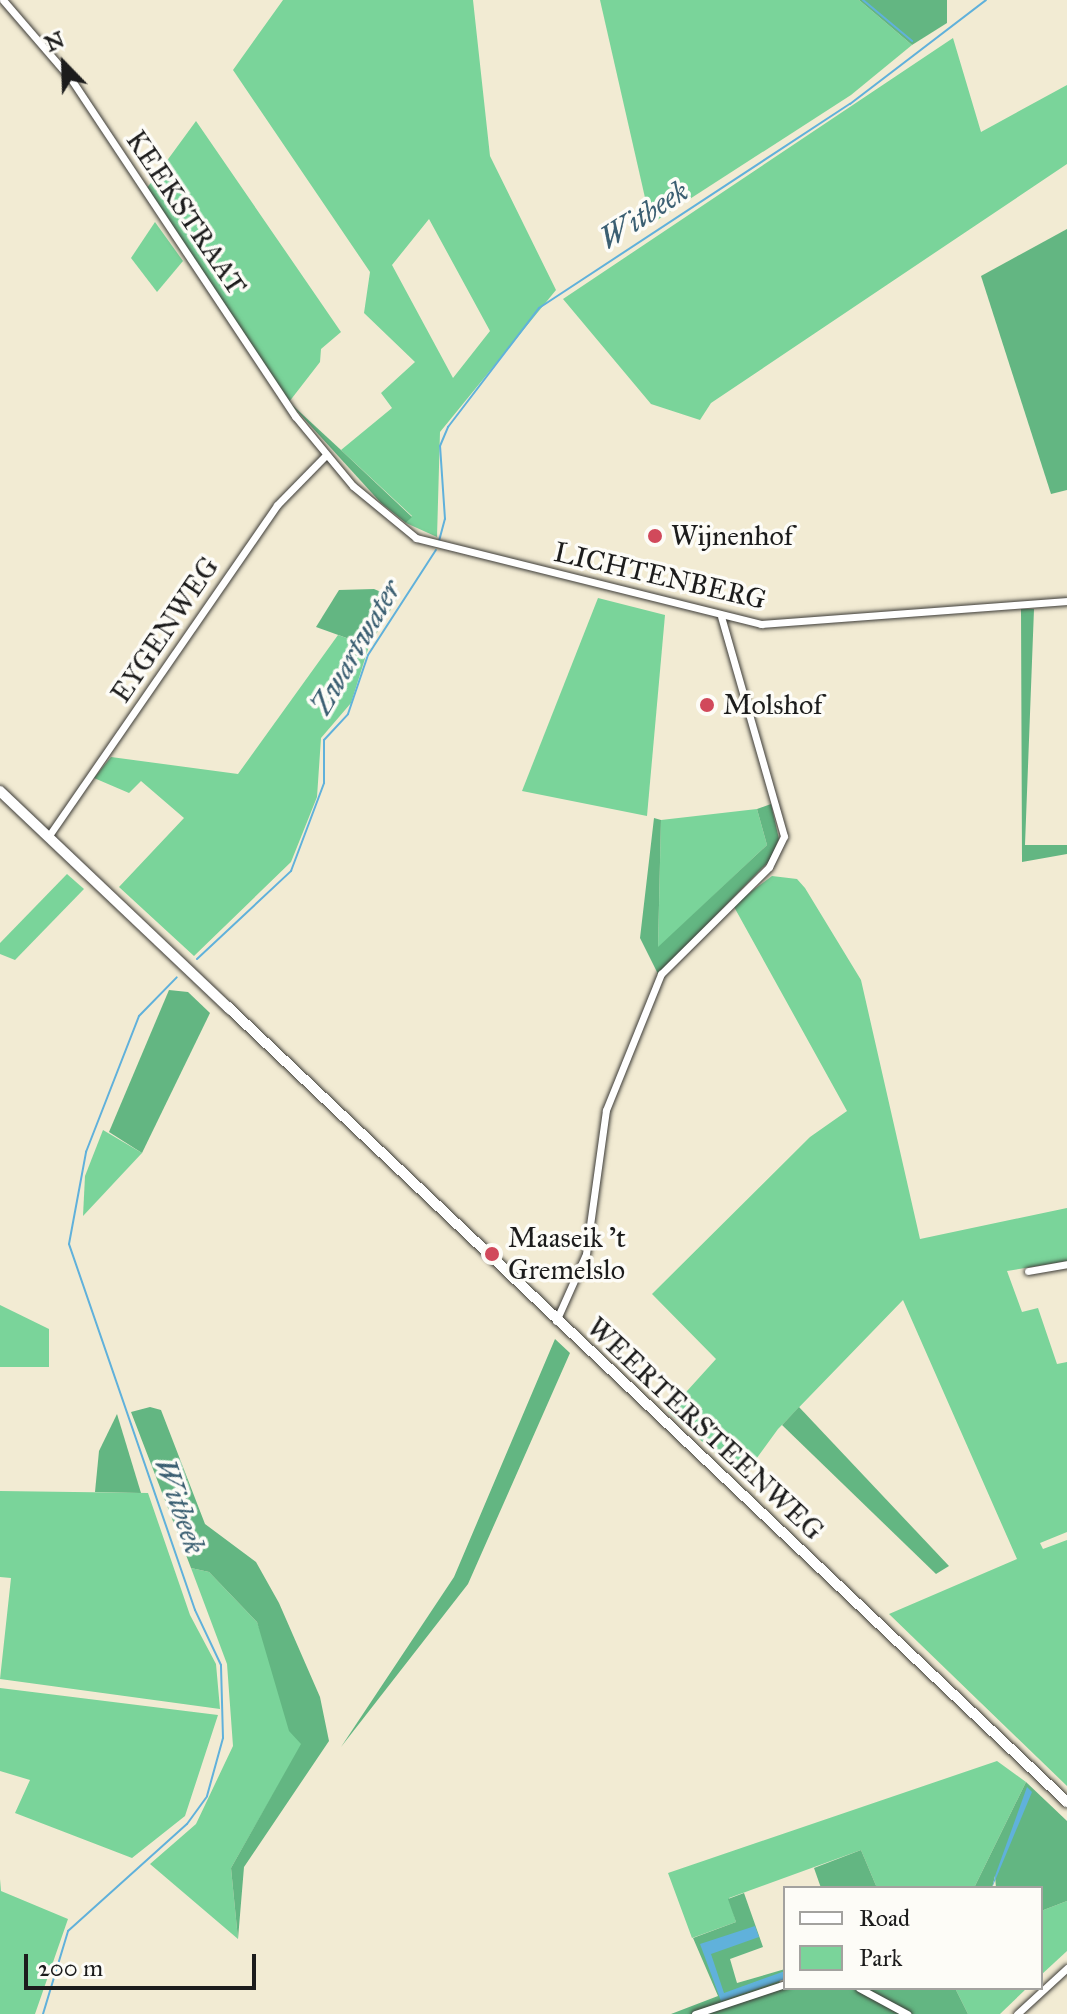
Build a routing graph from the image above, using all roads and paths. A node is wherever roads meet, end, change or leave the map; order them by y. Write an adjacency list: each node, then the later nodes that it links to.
1 (3, 0): 2 (street, KEEKSTRAAT)
2 (326, 455): 4 (street, LICHTENBERG); 6 (street, EYGENWEG)
3 (1067, 601): 4 (street, LICHTENBERG)
4 (721, 617): 9 (street)
5 (0, 791): 6 (main road, WEERTERSTEENWEG)
6 (48, 837): 9 (main road, WEERTERSTEENWEG)
7 (1067, 1264): 8 (street)
8 (1028, 1271)
9 (555, 1322): 10 (main road, WEERTERSTEENWEG)
10 (1047, 1786): 11 (main road, WEERTERSTEENWEG); 12 (main road, WEERTERSTEENWEG)
11 (1067, 1802)
12 (1067, 1811)
13 (1067, 1968): 18 (street)
14 (783, 1985): 16 (street)
15 (863, 1990): 17 (street)
16 (695, 2014)
17 (907, 2014)
18 (1017, 2014)

